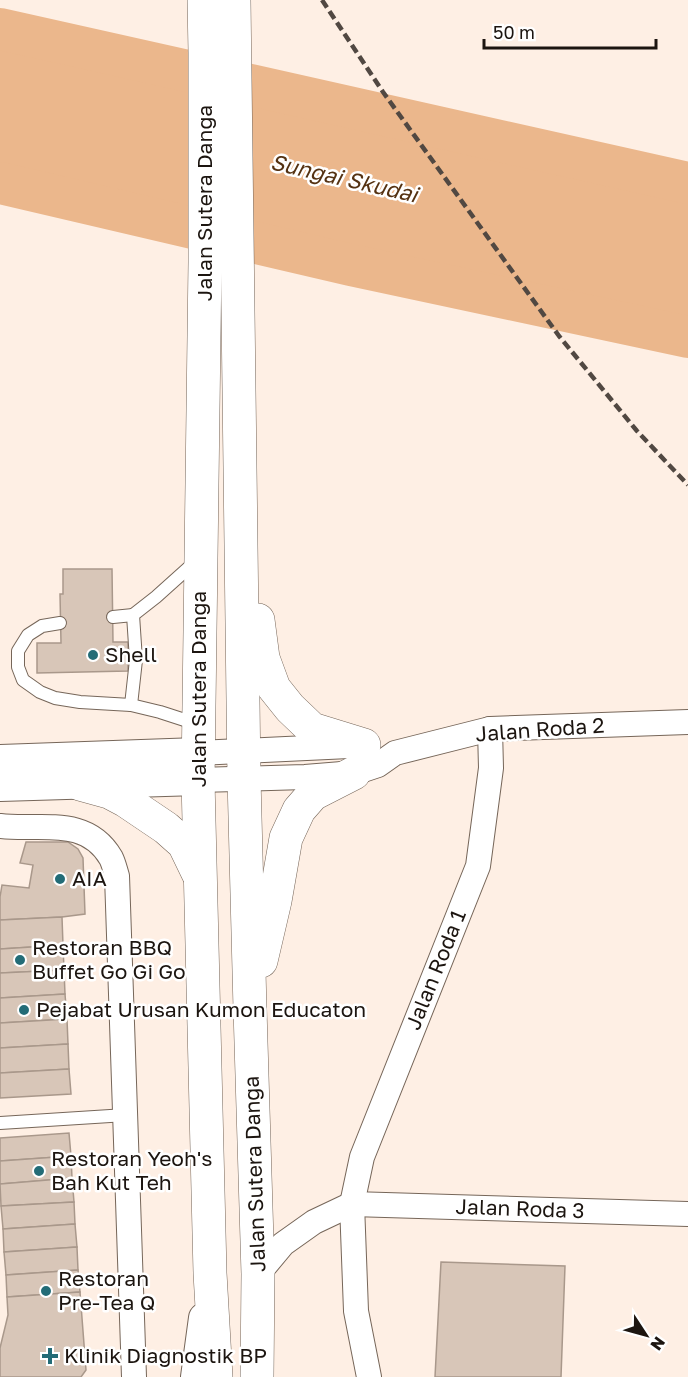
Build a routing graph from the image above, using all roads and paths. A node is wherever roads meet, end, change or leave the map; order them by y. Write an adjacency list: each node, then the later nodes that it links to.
1 (204, 0): 3 (main road, Jalan Sutera Danga)
2 (234, 0): 3 (main road, Jalan Sutera Danga)
3 (220, 54): 4 (main road, Jalan Sutera Danga); 5 (main road, Jalan Sutera Danga)
4 (240, 509): 13 (main road); 15 (main road, Jalan Sutera Danga)
5 (201, 556): 6 (lane); 12 (main road, Jalan Sutera Danga)
6 (133, 615): 7 (lane); 9 (lane)
7 (113, 617)
8 (60, 623): 9 (lane)
9 (131, 705): 12 (lane)
10 (688, 722): 11 (street, Jalan Roda 2)
11 (490, 729): 13 (street, Jalan Roda 2); 23 (street, Jalan Roda 1)
12 (198, 752): 14 (street); 15 (street, Jalan Roda 2); 16 (street); 19 (main road, Jalan Sutera Danga)
13 (359, 759): 15 (street, Jalan Roda 2); 20 (main road)
14 (0, 760)
15 (244, 764): 20 (main road, Jalan Sutera Danga)
16 (80, 784): 17 (street); 19 (main road)
17 (0, 786)
18 (1, 830): 21 (street)
19 (200, 878): 25 (main road, Jalan Sutera Danga)
20 (250, 1009): 26 (main road, Jalan Sutera Danga)
21 (126, 1115): 22 (lane); 27 (street)
22 (0, 1123)
23 (352, 1204): 24 (street, Jalan Roda 3); 26 (street); 31 (street, Jalan Roda 1)
24 (688, 1214)
25 (210, 1273): 28 (street); 29 (main road, Jalan Sutera Danga)
26 (258, 1274): 30 (main road, Jalan Sutera Danga)
27 (134, 1377)
28 (196, 1377)
29 (216, 1377)
30 (257, 1377)
31 (369, 1377)

